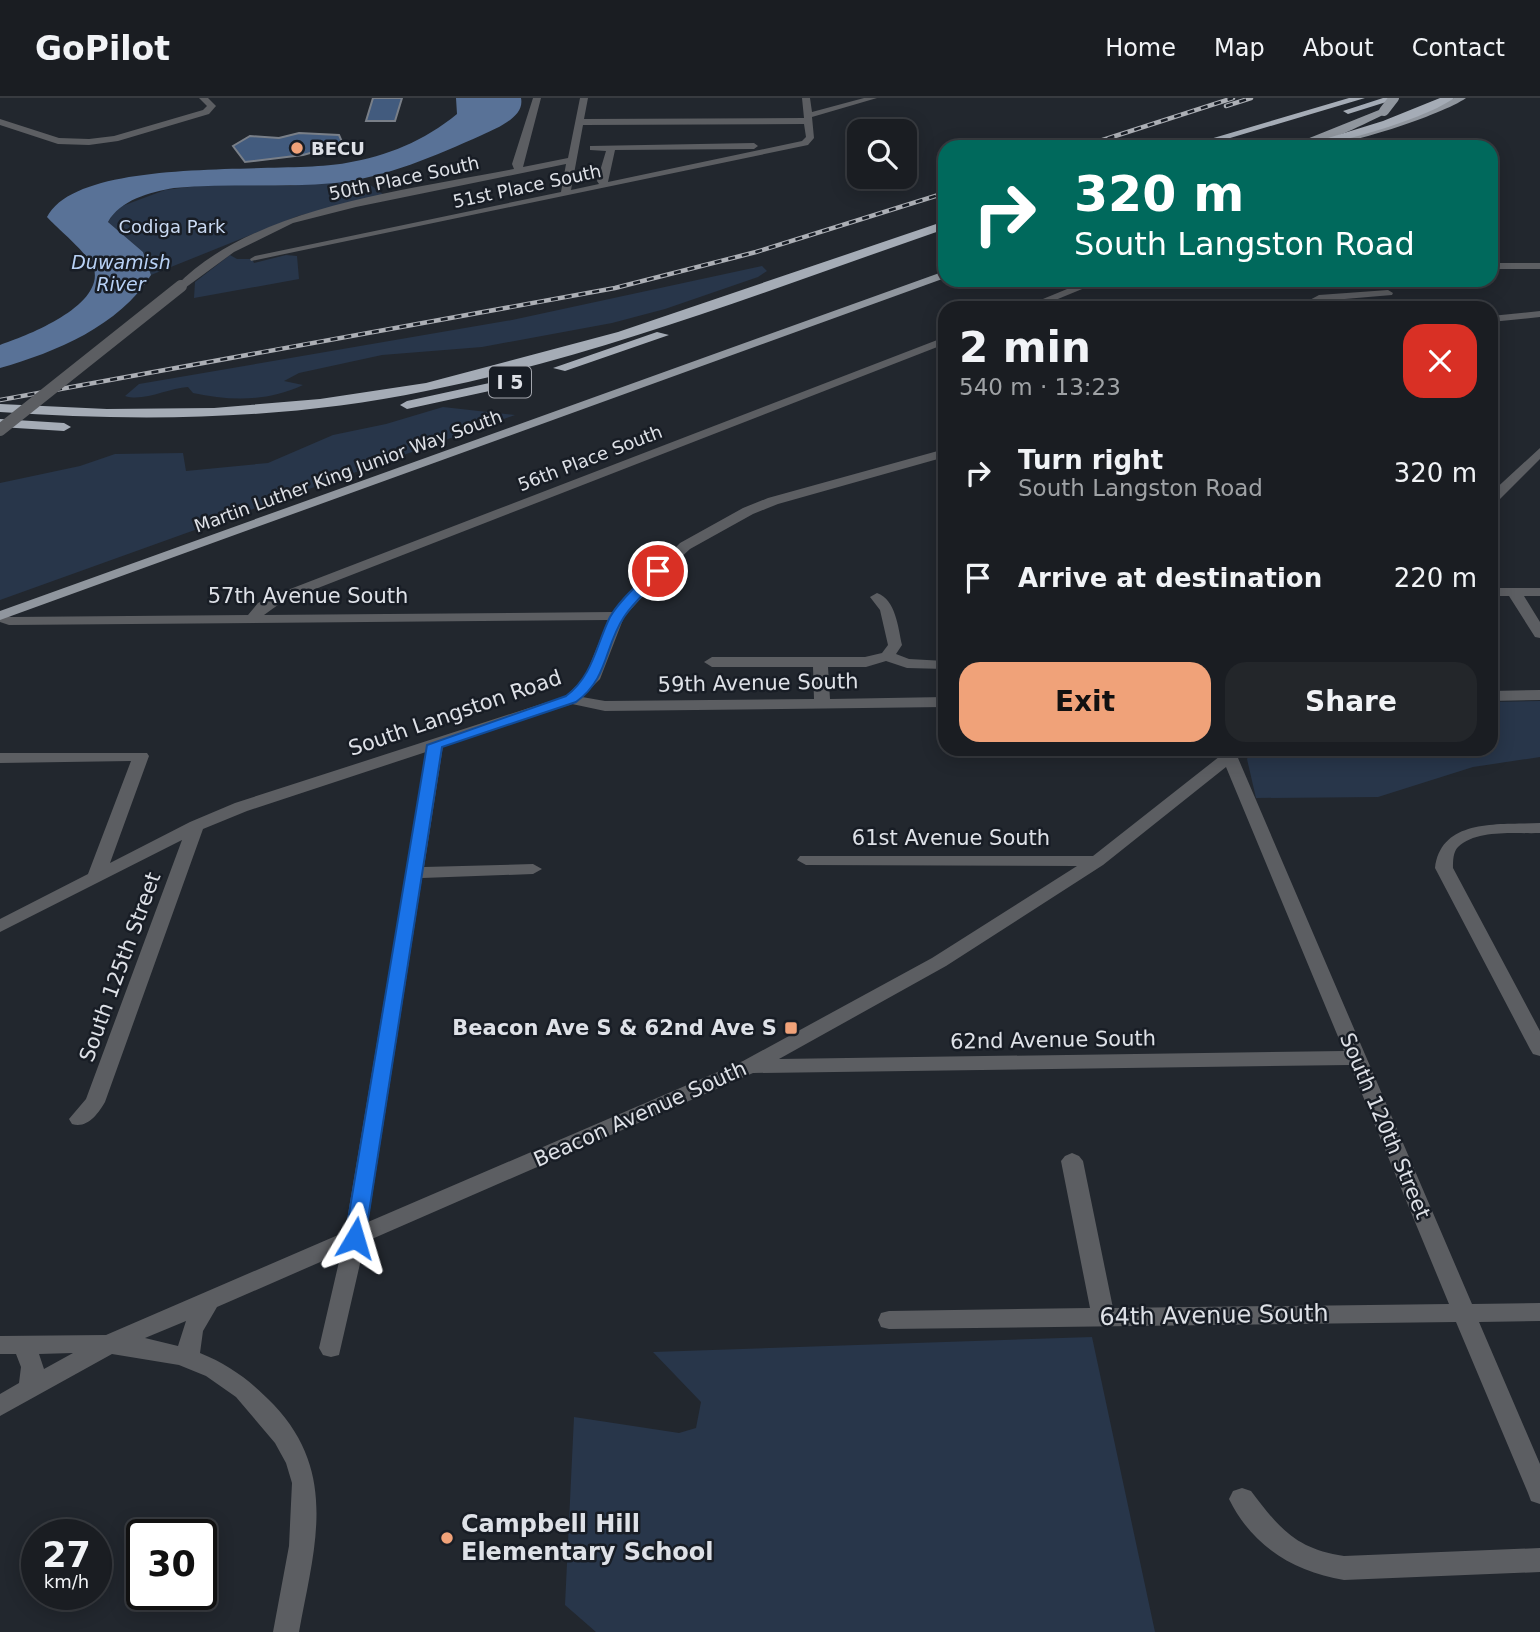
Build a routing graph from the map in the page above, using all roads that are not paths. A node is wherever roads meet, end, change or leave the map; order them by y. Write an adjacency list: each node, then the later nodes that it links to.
1 (203, 98): 12 (street)
2 (537, 98): 26 (street)
3 (584, 98): 13 (street)
4 (806, 98): 11 (street)
5 (873, 98): 11 (street)
6 (1360, 98): 16 (highway)
7 (1394, 98): 17 (highway); 18 (main road, bridge)
8 (1449, 98): 19 (highway)
9 (1462, 98): 20 (main road)
10 (1259, 114): 15 (highway)
11 (808, 118): 13 (street); 23 (street, 51st Place South)
12 (0, 122)
13 (579, 122): 14 (street)
14 (576, 139): 24 (street); 25 (street)
15 (1193, 140)
16 (1213, 140)
17 (1249, 140)
18 (1312, 140)
19 (1328, 140)
20 (1341, 140)
21 (593, 148): 22 (street)
22 (611, 148): 23 (street); 28 (street)
23 (775, 149): 28 (street, 51st Place South)
24 (552, 160): 25 (street); 26 (street)
25 (572, 160): 26 (street, 50th Place South); 27 (street)
26 (528, 169): 27 (street); 47 (street, 50th Place South, bridge)
27 (570, 172): 29 (street)
28 (607, 186): 29 (street, 51st Place South)
29 (565, 195): 32 (street, 51st Place South)
30 (938, 227): 46 (highway, I 5)
31 (938, 241): 47 (highway, I 5)
32 (255, 259)
33 (1498, 266): 34 (street)
34 (1540, 266)
35 (938, 271): 55 (main road, Martin Luther King Junior Way South)
36 (938, 277): 56 (main road, Martin Luther King Junior Way South)
37 (1081, 287): 41 (street)
38 (1031, 289): 40 (street)
39 (1388, 293): 42 (street)
40 (1032, 301)
41 (1045, 301)
42 (1313, 301)
43 (1540, 314): 44 (street)
44 (1498, 317)
45 (938, 343): 58 (street, 56th Place South)
46 (0, 408)
47 (5, 426)
48 (1540, 452): 50 (street)
49 (938, 455): 57 (street, South Langston Road)
50 (1498, 493)
51 (1514, 592): 52 (street); 53 (street); 59 (street)
52 (1540, 592)
53 (1498, 593)
54 (877, 597): 60 (street)
55 (0, 606)
56 (0, 616): 58 (street, 57th Avenue South)
57 (617, 616): 58 (street, 57th Avenue South); 66 (street, South Langston Road)
58 (254, 617)
59 (1540, 634)
60 (887, 656): 62 (street); 63 (street)
61 (712, 662): 62 (street)
62 (820, 662): 68 (street)
63 (938, 664)
64 (1540, 695): 65 (street)
65 (1498, 696)
66 (571, 699): 68 (street, 59th Avenue South); 69 (street, South Langston Road)
67 (938, 702): 68 (street, 59th Avenue South)
68 (822, 703)
69 (435, 745): 73 (street, South Langston Road); 78 (street)
70 (1231, 756): 76 (street, Beacon Avenue South)
71 (1235, 756): 82 (street, South 120th Street)
72 (0, 758): 79 (street)
73 (196, 826): 79 (street, South Langston Road); 84 (street, South 125th Street)
74 (1540, 828): 81 (street)
75 (806, 860): 76 (street, 61st Avenue South)
76 (1097, 861): 83 (street, Beacon Avenue South)
77 (533, 869): 78 (street)
78 (415, 873): 86 (street)
79 (96, 876): 80 (street, South Langston Road)
80 (0, 926)
81 (1540, 1049)
82 (1356, 1058): 83 (street, 62nd Avenue South); 88 (street, South 120th Street)
83 (750, 1066): 86 (street, Beacon Avenue South)
84 (79, 1119)
85 (1072, 1161): 90 (street)
86 (355, 1238): 87 (street, Beacon Avenue South); 94 (street)
87 (209, 1300): 92 (street, Beacon Avenue South); 95 (street)
88 (1464, 1312): 89 (street, 64th Avenue South); 90 (street, 64th Avenue South); 98 (street, South 120th Street)
89 (1540, 1312)
90 (1103, 1317): 91 (street, 64th Avenue South)
91 (889, 1320)
92 (109, 1344): 93 (street); 95 (street); 96 (street, Beacon Avenue South)
93 (12, 1345): 96 (street)
94 (331, 1348)
95 (188, 1356): 101 (street)
96 (29, 1389): 97 (street, Beacon Avenue South)
97 (0, 1406)
98 (1540, 1493)
99 (1242, 1499): 100 (street)
100 (1540, 1560)
101 (286, 1632)

